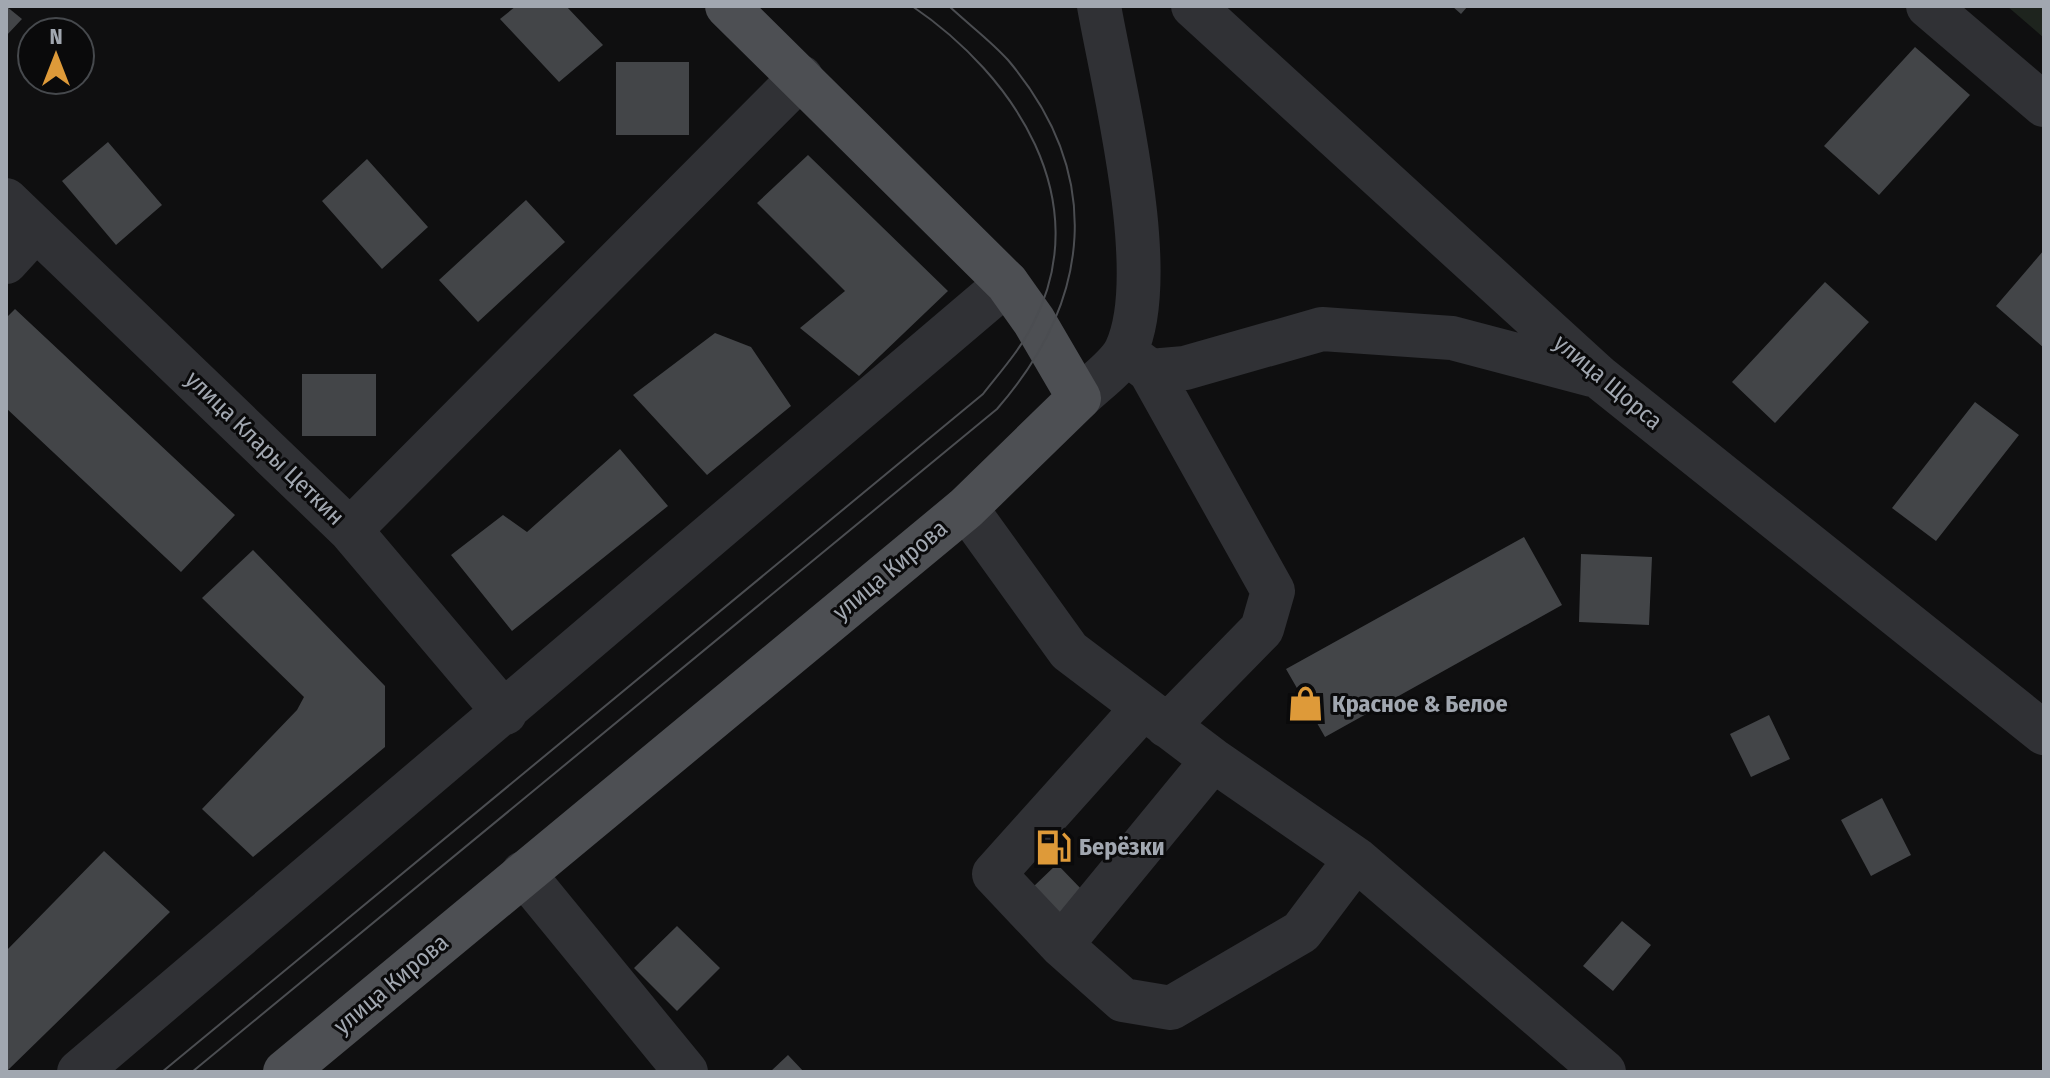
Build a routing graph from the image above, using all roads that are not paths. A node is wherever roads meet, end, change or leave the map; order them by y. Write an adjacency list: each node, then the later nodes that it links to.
1 (727, 6): 5 (main road)
2 (1099, 6): 10 (street)
3 (1193, 6): 11 (street, улица Щорса)
4 (1928, 6): 6 (street)
5 (801, 77): 9 (main road); 14 (street)
6 (2044, 105)
7 (21, 215): 8 (street); 14 (street, улица Клары Цеткин)
8 (6, 262)
9 (1007, 283): 12 (main road); 15 (street)
10 (1137, 361): 11 (street); 12 (street); 16 (street)
11 (1599, 377): 17 (street, улица Щорса)
12 (1079, 398): 13 (main road, улица Кирова)
13 (966, 508): 16 (street); 20 (main road, улица Кирова)
14 (350, 530): 15 (street, улица Клары Цеткин)
15 (505, 713): 22 (street)
16 (1155, 717): 18 (street); 21 (street)
17 (2044, 733)
18 (1213, 760): 19 (street); 21 (street)
19 (1356, 859): 21 (street); 25 (street)
20 (523, 873): 23 (main road, улица Кирова); 24 (street)
21 (1061, 945)
22 (79, 1072)
23 (285, 1072)
24 (686, 1072)
25 (1604, 1072)

